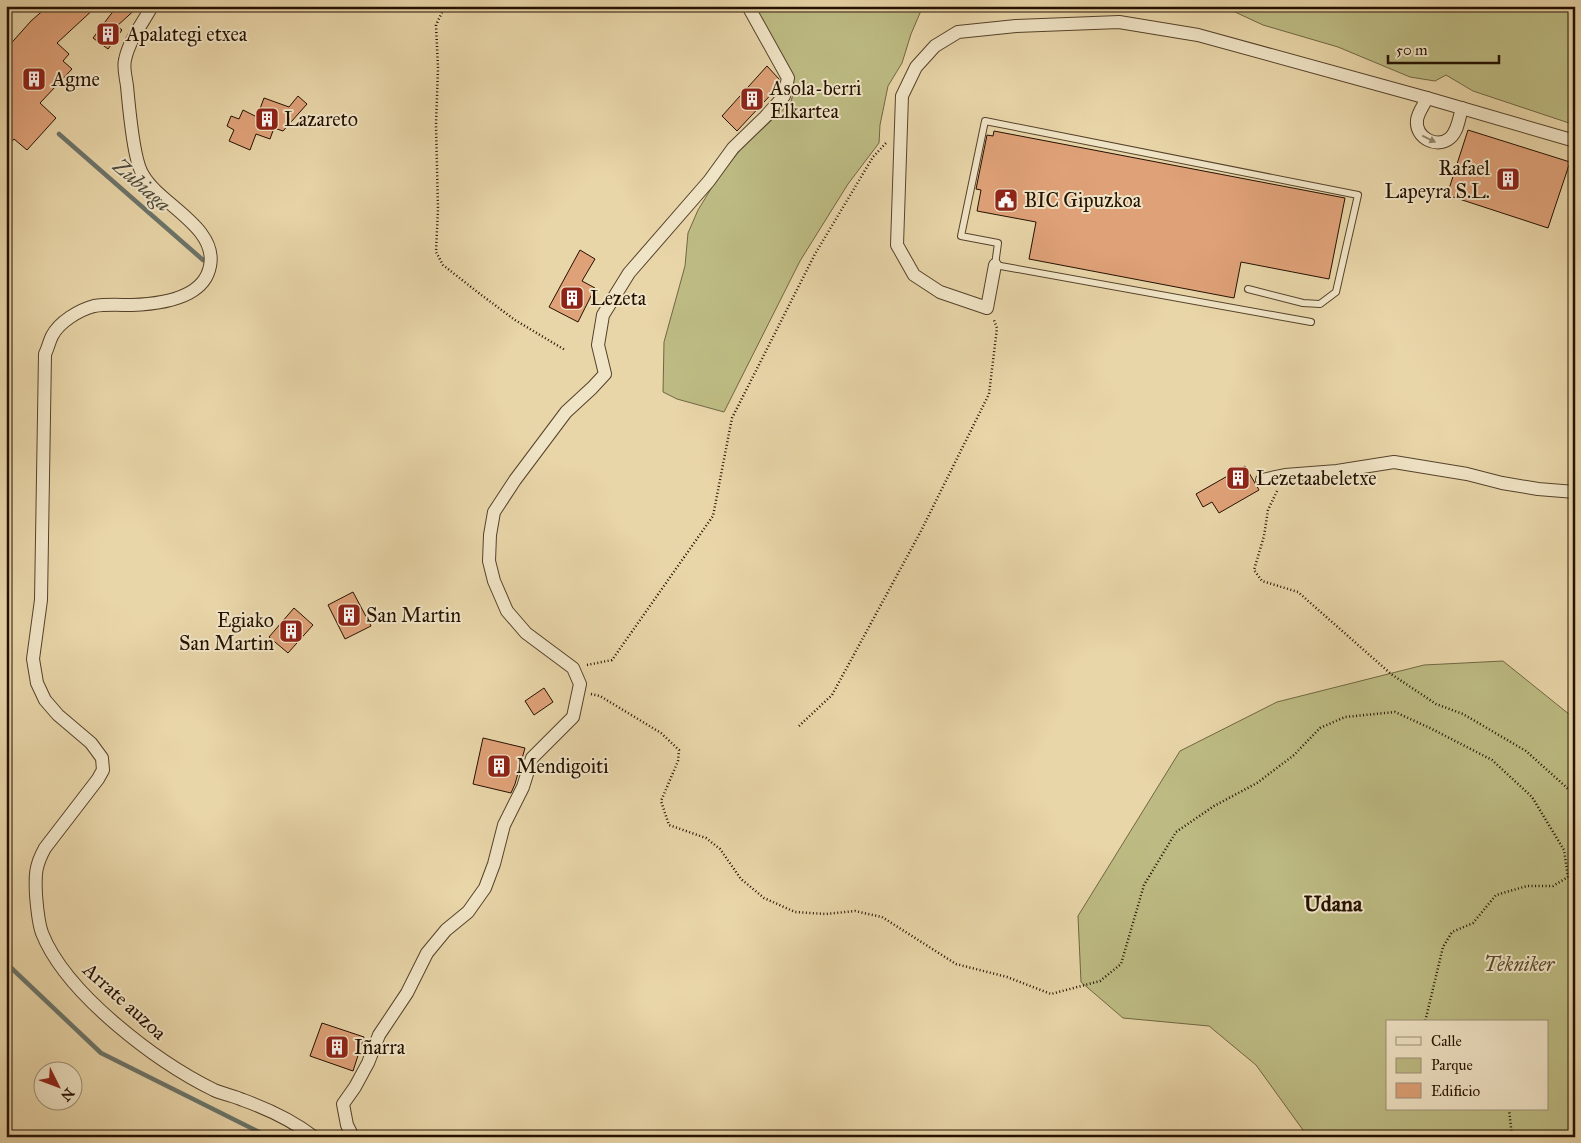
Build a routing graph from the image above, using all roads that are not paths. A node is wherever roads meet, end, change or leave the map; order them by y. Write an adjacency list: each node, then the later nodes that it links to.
1 (748, 6): 12 (street)
2 (150, 10): 11 (street, Arrate auzoa)
3 (1427, 98): 4 (street); 4 (street, one-way to 4); 6 (street)
4 (1462, 108): 5 (street)
5 (1575, 141)
6 (994, 264): 7 (lane); 8 (lane)
7 (1248, 289)
8 (1311, 322)
9 (1262, 480): 10 (street)
10 (1575, 492)
11 (314, 1137)
12 (353, 1137)

